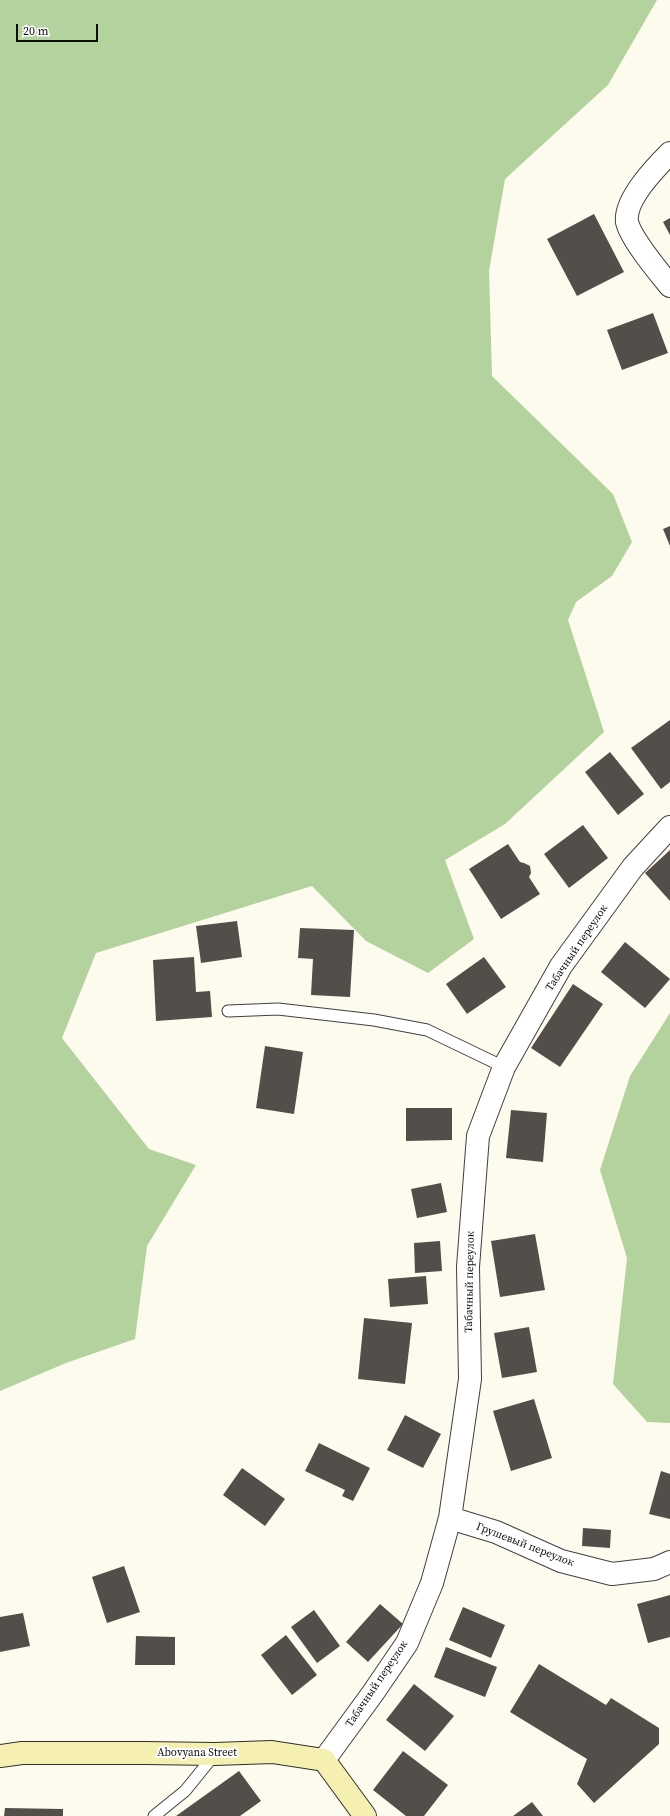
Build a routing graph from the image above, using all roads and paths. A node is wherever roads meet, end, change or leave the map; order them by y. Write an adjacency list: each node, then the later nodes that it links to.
1 (670, 153): 2 (street)
2 (670, 286)
3 (670, 827): 5 (street, Табачный переулок)
4 (228, 1011): 5 (lane)
5 (504, 1067): 6 (street, Табачный переулок)
6 (450, 1518): 7 (street, Грушевый переулок); 10 (street, Табачный переулок)
7 (670, 1562)
8 (215, 1754): 9 (street, Abovyana Street); 10 (street, Abovyana Street); 11 (lane)
9 (0, 1756)
10 (324, 1760): 12 (street)
11 (154, 1816)
12 (365, 1816)

